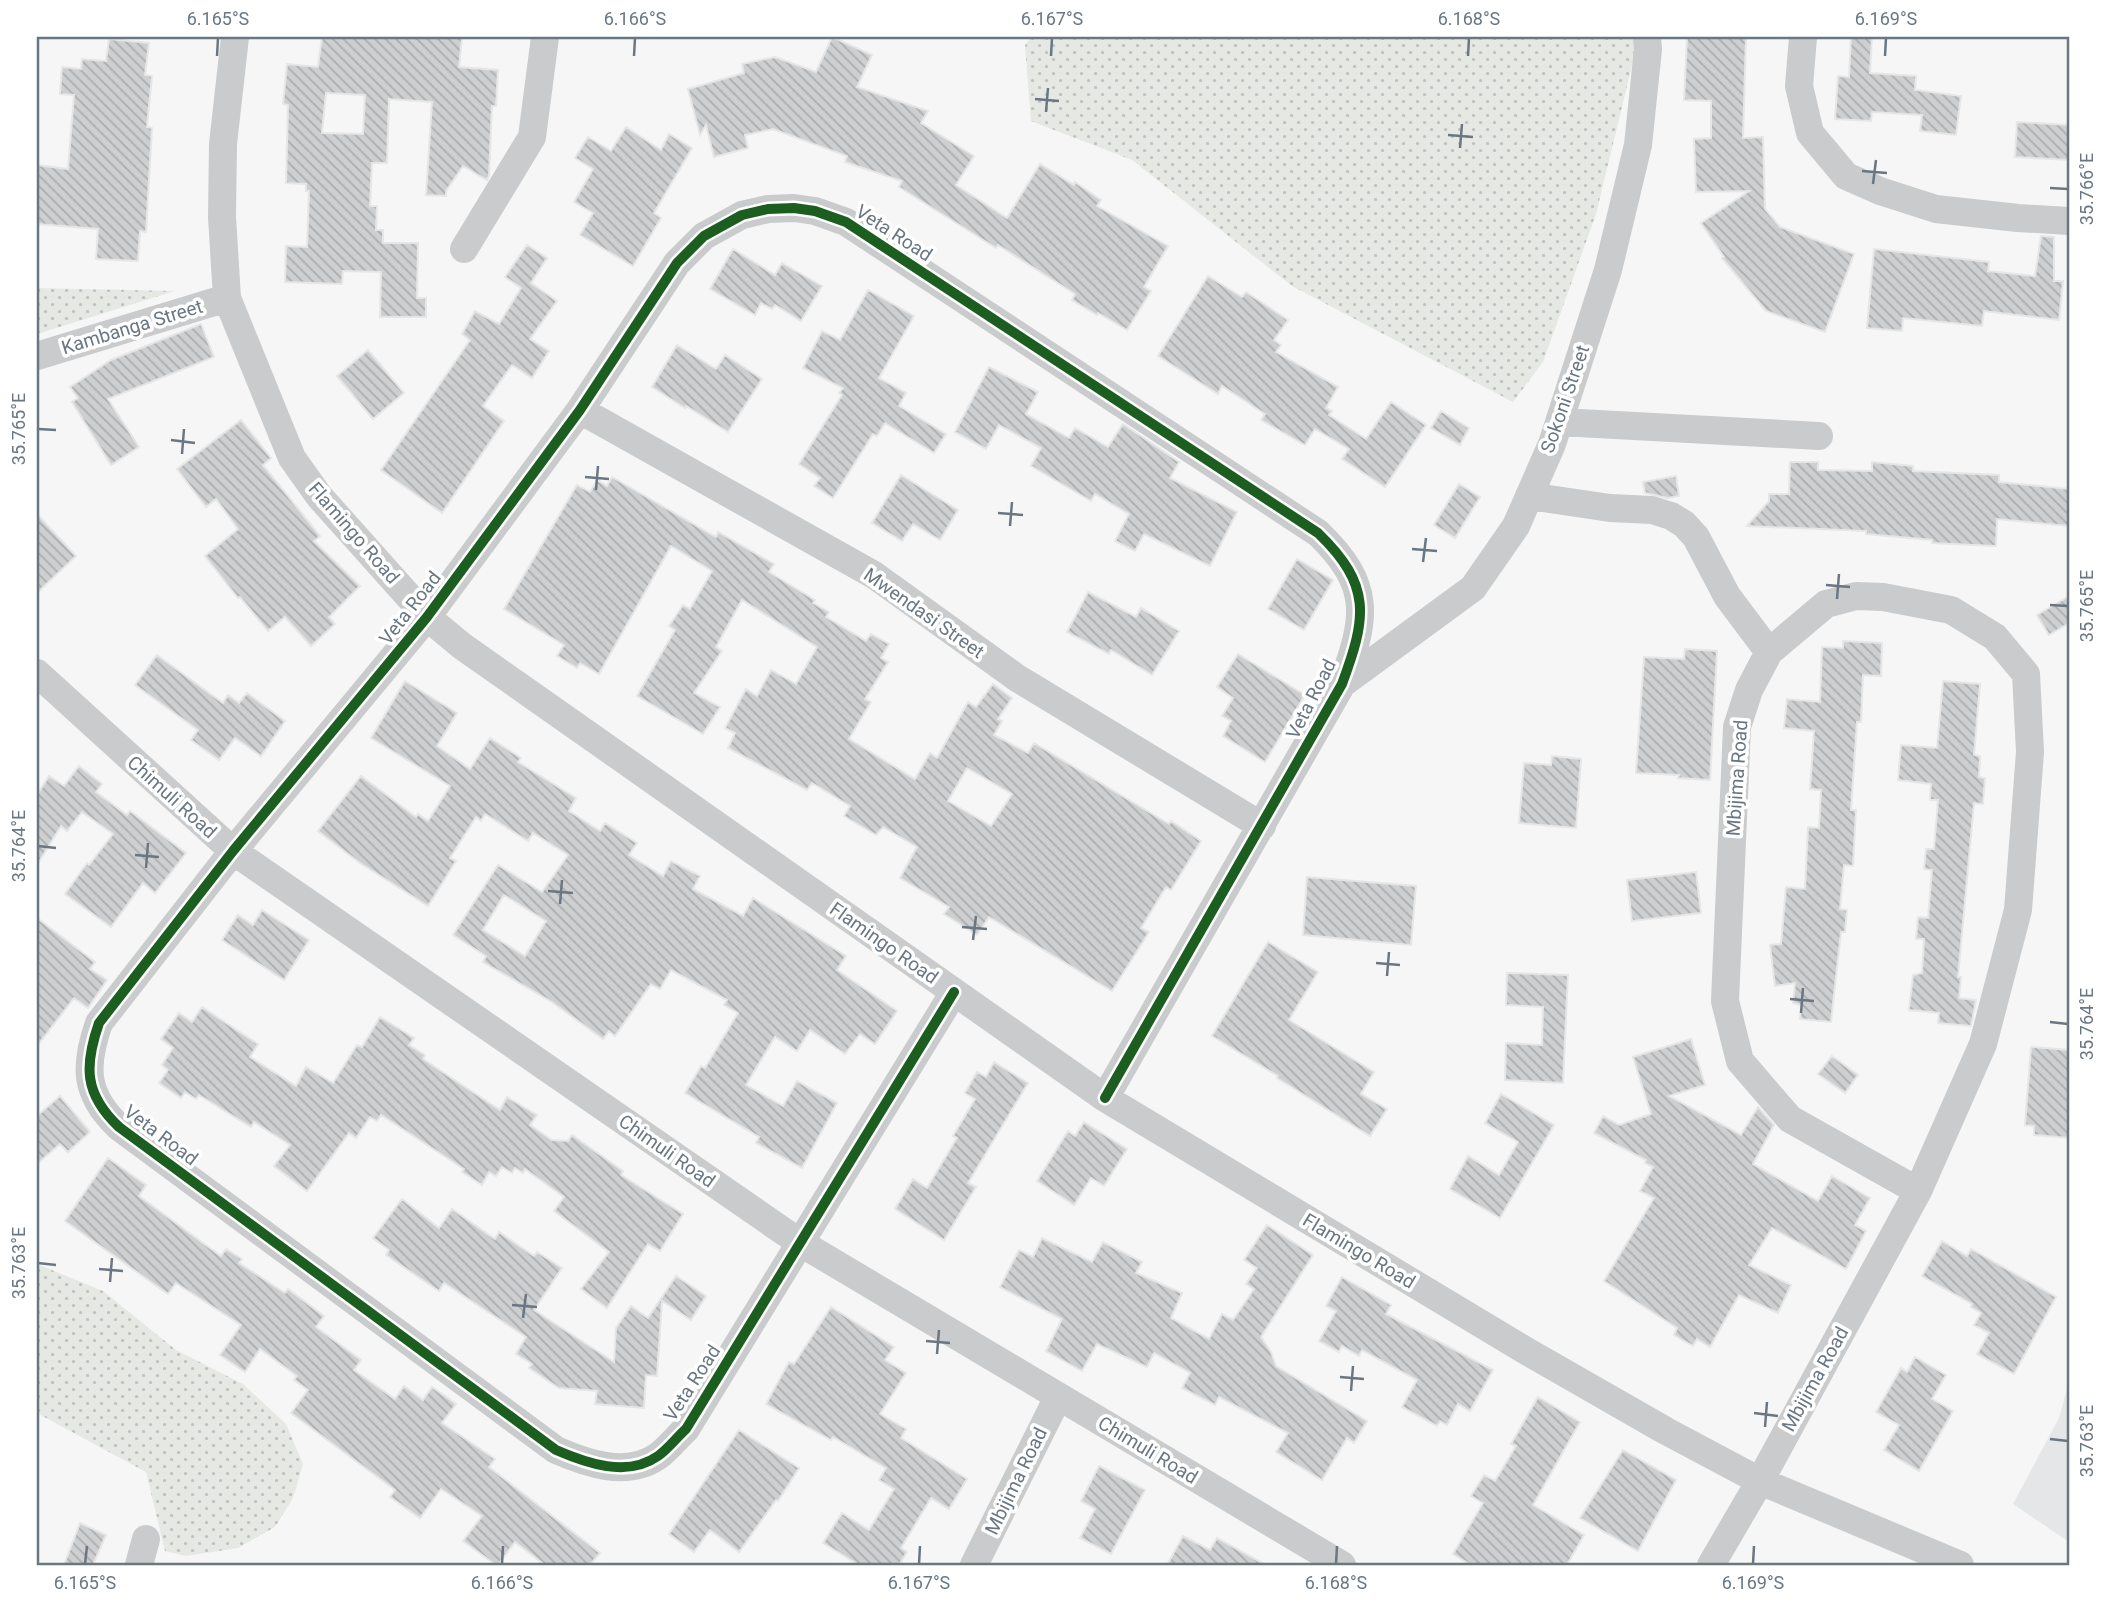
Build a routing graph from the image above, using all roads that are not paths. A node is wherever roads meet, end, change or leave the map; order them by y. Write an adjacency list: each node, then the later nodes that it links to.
1 (235, 37): 7 (street, Flamingo Road)
2 (545, 37): 6 (street)
3 (1647, 37): 10 (street, Sokoni Street)
4 (1803, 37): 5 (street)
5 (2069, 220)
6 (464, 249)
7 (227, 298): 8 (street, Kambanga Street); 13 (street, Flamingo Road)
8 (37, 356)
9 (580, 410): 13 (street, Veta Road); 16 (street, Veta Road); 17 (street, Mwendasi Street)
10 (1560, 422): 11 (street); 12 (street, Sokoni Street)
11 (1819, 436)
12 (1529, 496): 14 (street); 16 (street, Sokoni Street)
13 (427, 617): 18 (street, Veta Road); 19 (street, Flamingo Road)
14 (1769, 652): 21 (street, Mbijima Road); 21 (street, Mbijima Road)
15 (37, 673): 18 (street, Chimuli Road)
16 (1342, 684): 17 (street, Veta Road)
17 (1262, 826): 20 (street, Veta Road)
18 (233, 851): 22 (street, Chimuli Road); 22 (street, Veta Road)
19 (954, 992): 20 (street, Flamingo Road); 22 (street, Veta Road)
20 (1105, 1098): 24 (street, Flamingo Road)
21 (1917, 1191): 24 (street, Mbijima Road)
22 (799, 1242): 23 (street, Chimuli Road)
23 (1058, 1397): 25 (street, Mbijima Road); 26 (street, Chimuli Road)
24 (1759, 1481): 27 (street, Mbijima Road); 28 (street, Flamingo Road)
25 (974, 1565)
26 (1342, 1565)
27 (1711, 1565)
28 (1960, 1565)

